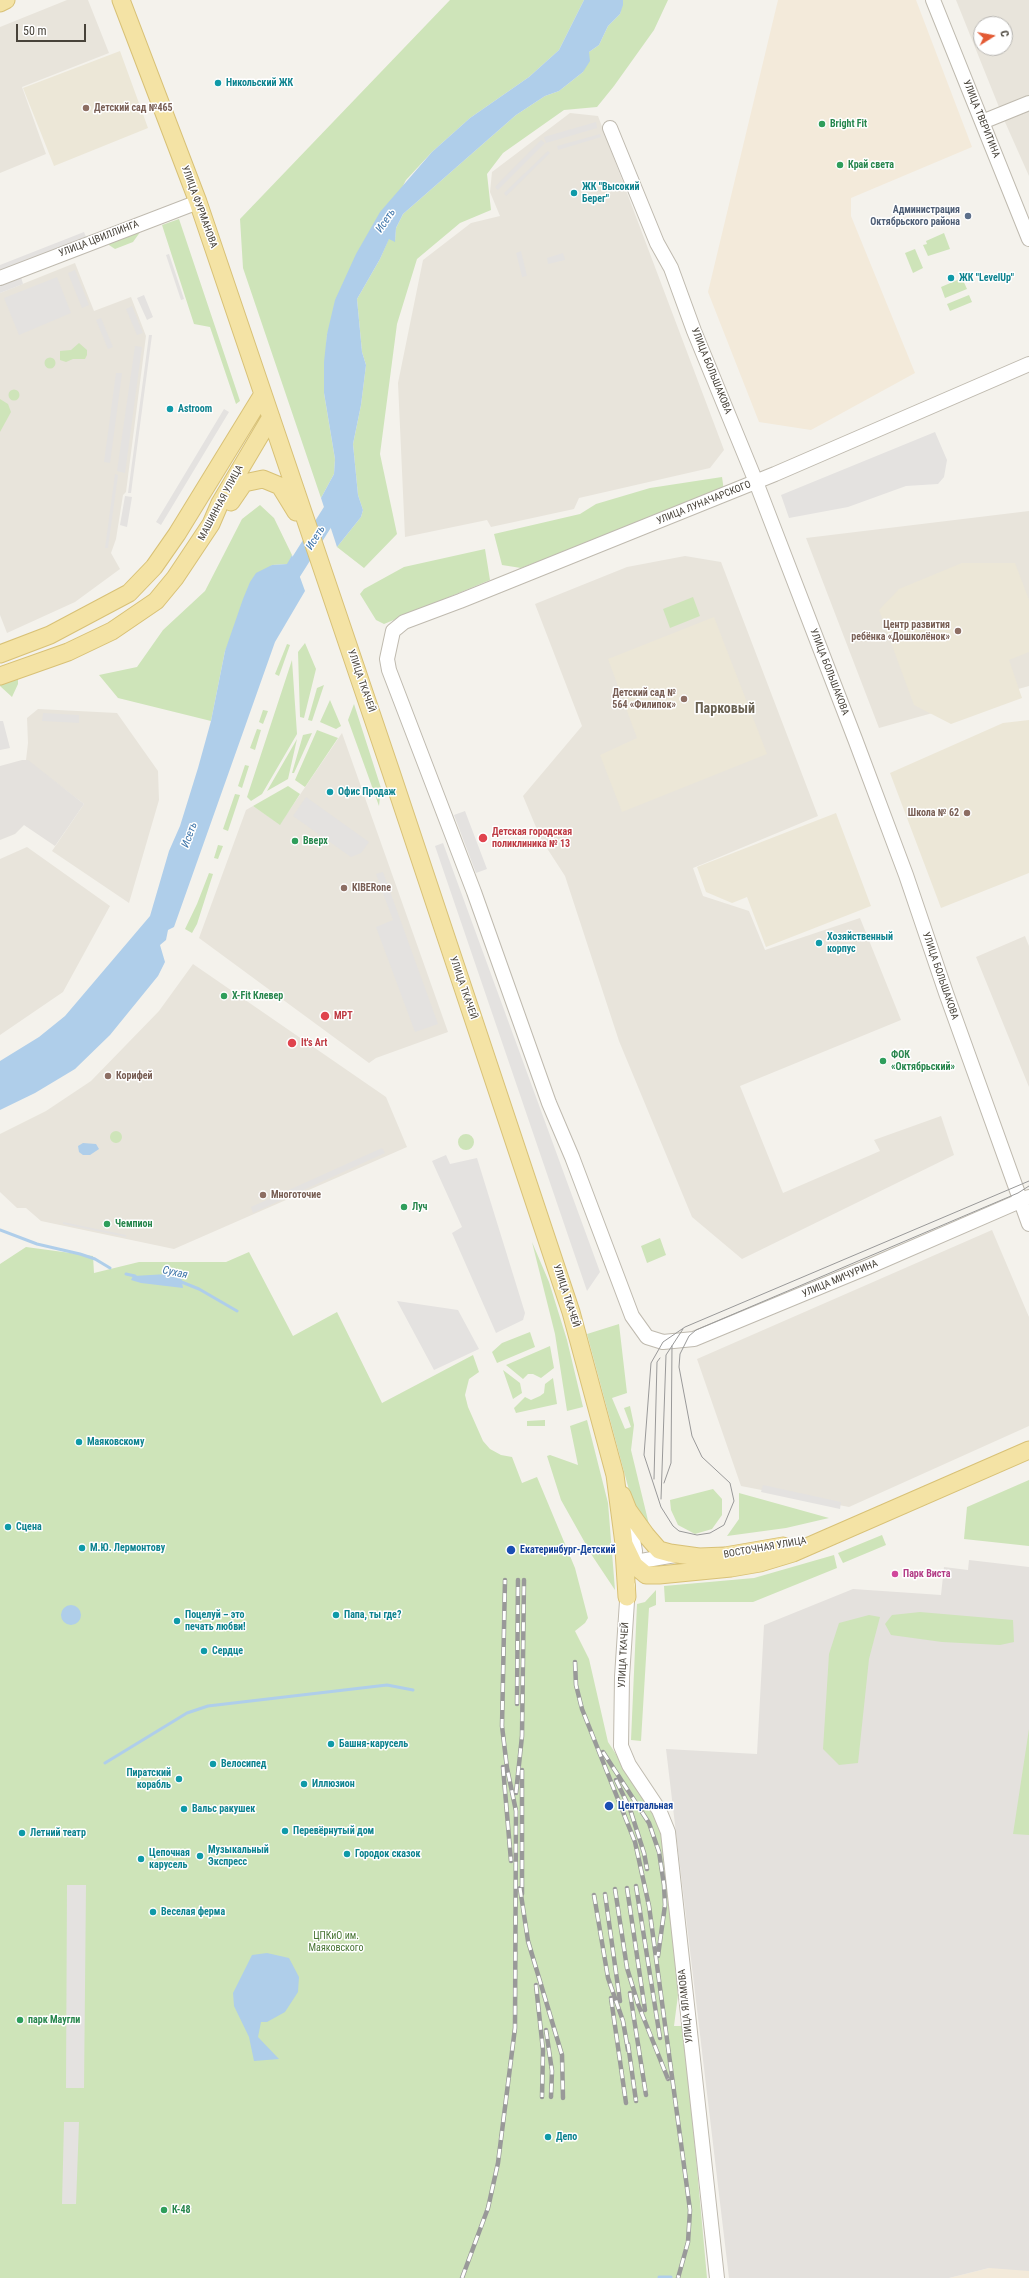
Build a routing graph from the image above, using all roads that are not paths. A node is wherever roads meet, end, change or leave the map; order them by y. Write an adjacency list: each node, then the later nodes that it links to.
1 (6, 0): 4 (main road)
2 (121, 0): 8 (main road, УЛИЦА ФУРМАНОВА)
3 (933, 0): 6 (street, УЛИЦА ТВЕРИТИНА)
4 (0, 2)
5 (1029, 103): 6 (street)
6 (982, 122): 9 (street, УЛИЦА ТВЕРИТИНА)
7 (610, 128): 14 (street, УЛИЦА БОЛЬШАКОВА)
8 (198, 202): 10 (street, УЛИЦА ЦВИЛЛИНГА); 12 (main road, УЛИЦА ФУРМАНОВА)
9 (1029, 239)
10 (0, 278)
11 (1029, 364): 14 (street, УЛИЦА ЛУНАЧАРСКОГО)
12 (263, 394): 13 (main road, УЛИЦА ФУРМАНОВА); 17 (main road, МАШИННАЯ УЛИЦА)
13 (271, 417): 15 (main road); 16 (main road, МАШИННАЯ УЛИЦА)
14 (756, 482): 19 (street, УЛИЦА БОЛЬШАКОВА); 21 (street, УЛИЦА ЛУНАЧАРСКОГО)
15 (291, 491): 16 (main road); 23 (main road, УЛИЦА ТКАЧЕЙ)
16 (211, 524): 18 (main road, МАШИННАЯ УЛИЦА)
17 (0, 654)
18 (0, 676)
19 (1025, 1199): 20 (street, УЛИЦА БОЛЬШАКОВА); 21 (street, УЛИЦА МИЧУРИНА)
20 (1029, 1224)
21 (646, 1337)
22 (1029, 1450): 25 (main road, ВОСТОЧНАЯ УЛИЦА)
23 (615, 1475): 24 (main road, ВОСТОЧНАЯ УЛИЦА); 26 (main road, УЛИЦА ТКАЧЕЙ)
24 (628, 1510): 27 (main road, ВОСТОЧНАЯ УЛИЦА); 28 (street, УЛИЦА ТКАЧЕЙ)
25 (839, 1532): 27 (main road, ВОСТОЧНАЯ УЛИЦА); 29 (main road, ВОСТОЧНАЯ УЛИЦА)
26 (624, 1544): 28 (main road, УЛИЦА ТКАЧЕЙ); 30 (main road)
27 (678, 1555): 28 (street)
28 (634, 1565): 29 (main road, ВОСТОЧНАЯ УЛИЦА); 30 (street, УЛИЦА ТКАЧЕЙ)
29 (659, 1575): 30 (main road)
30 (627, 1597): 31 (street, УЛИЦА ТКАЧЕЙ)
31 (621, 1746): 32 (street, УЛИЦА ЯЛАМОВА)
32 (716, 2278)

